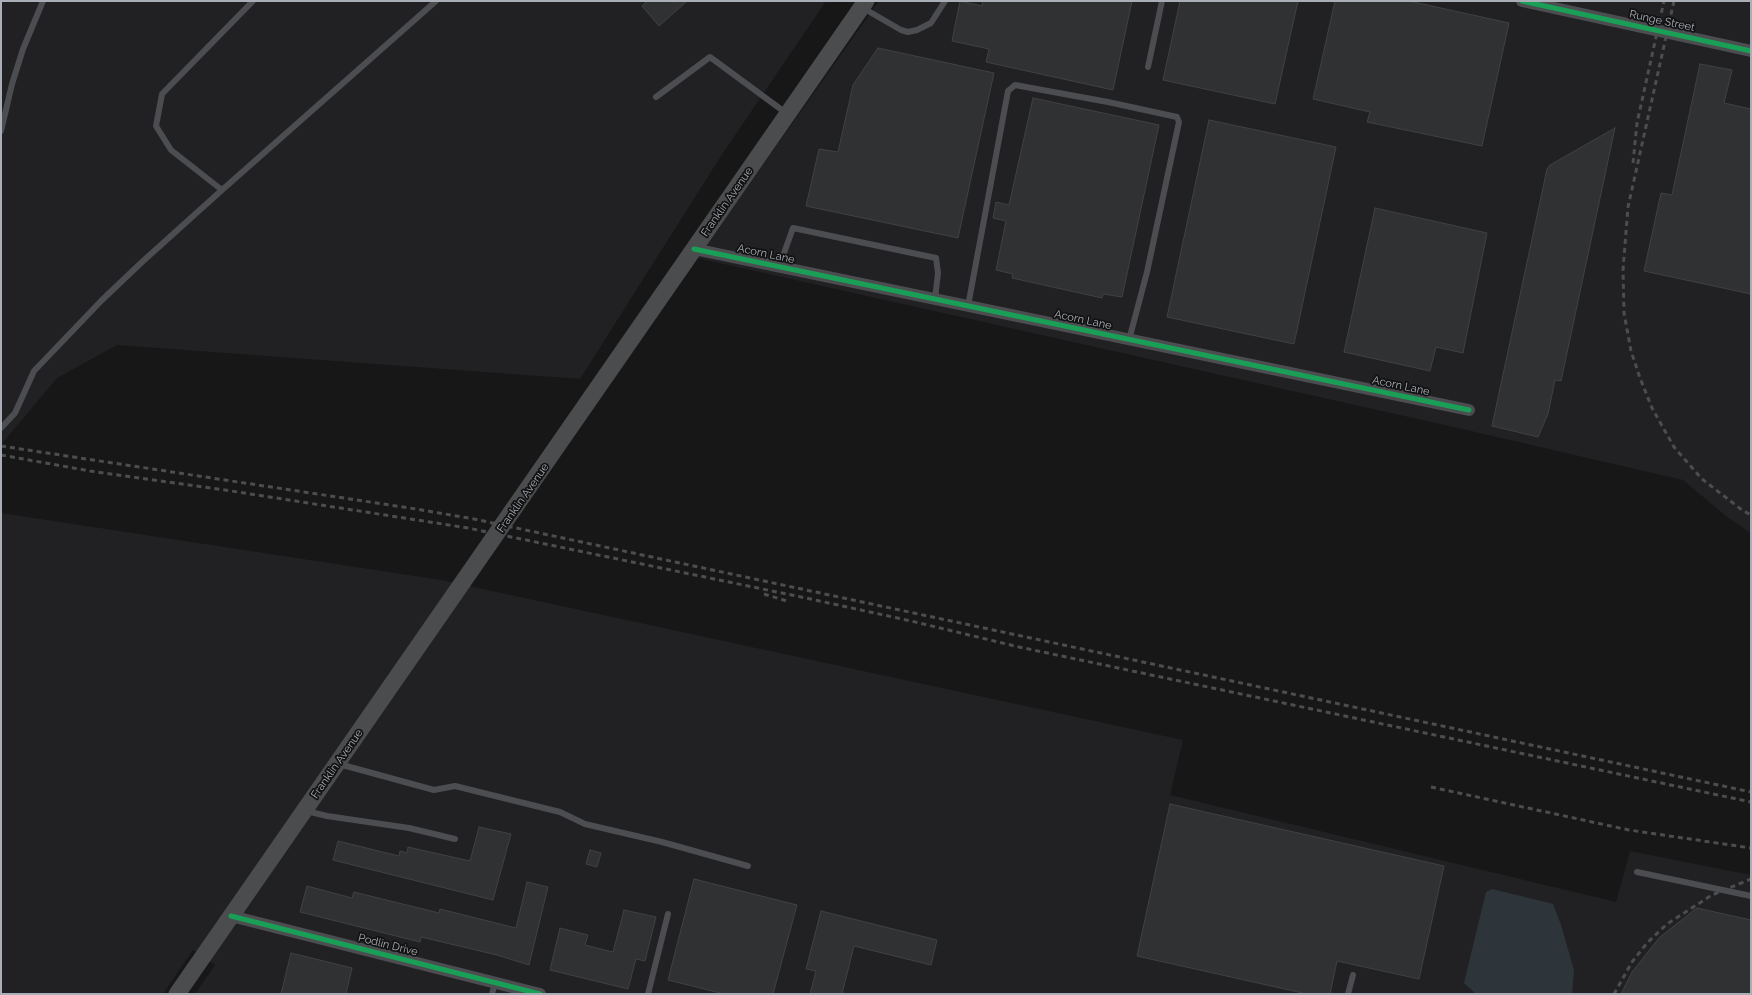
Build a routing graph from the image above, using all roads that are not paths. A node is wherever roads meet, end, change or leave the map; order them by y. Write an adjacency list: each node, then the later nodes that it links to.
1 (43, 1): 12 (lane)
2 (253, 1): 13 (lane)
3 (436, 1): 13 (lane)
4 (945, 1): 7 (lane)
5 (1162, 1): 9 (lane)
6 (1522, 1): 8 (street, Runge Street)
7 (864, 4): 11 (main road, Franklin Avenue)
8 (1751, 51)
9 (1148, 67)
10 (656, 97): 11 (lane)
11 (788, 114): 14 (main road, Franklin Avenue)
12 (1, 132)
13 (222, 190): 20 (lane)
14 (694, 249): 15 (street, Acorn Lane); 21 (main road, Franklin Avenue)
15 (779, 267): 16 (street, Acorn Lane); 16 (lane)
16 (935, 299): 17 (street, Acorn Lane)
17 (968, 306): 18 (street, Acorn Lane); 18 (lane)
18 (1129, 340): 19 (street, Acorn Lane)
19 (1469, 410)
20 (1, 428)
21 (337, 764): 22 (main road, Franklin Avenue); 24 (lane)
22 (304, 811): 23 (lane); 28 (main road, Franklin Avenue)
23 (455, 839)
24 (748, 866)
25 (1637, 872): 26 (lane)
26 (1751, 896)
27 (668, 914): 33 (lane)
28 (231, 916): 30 (street, Podlin Drive); 31 (main road, Franklin Avenue)
29 (1353, 975): 34 (lane)
30 (494, 988): 32 (street, Podlin Drive)
31 (177, 994)
32 (540, 994)
33 (648, 994)
34 (1348, 994)

